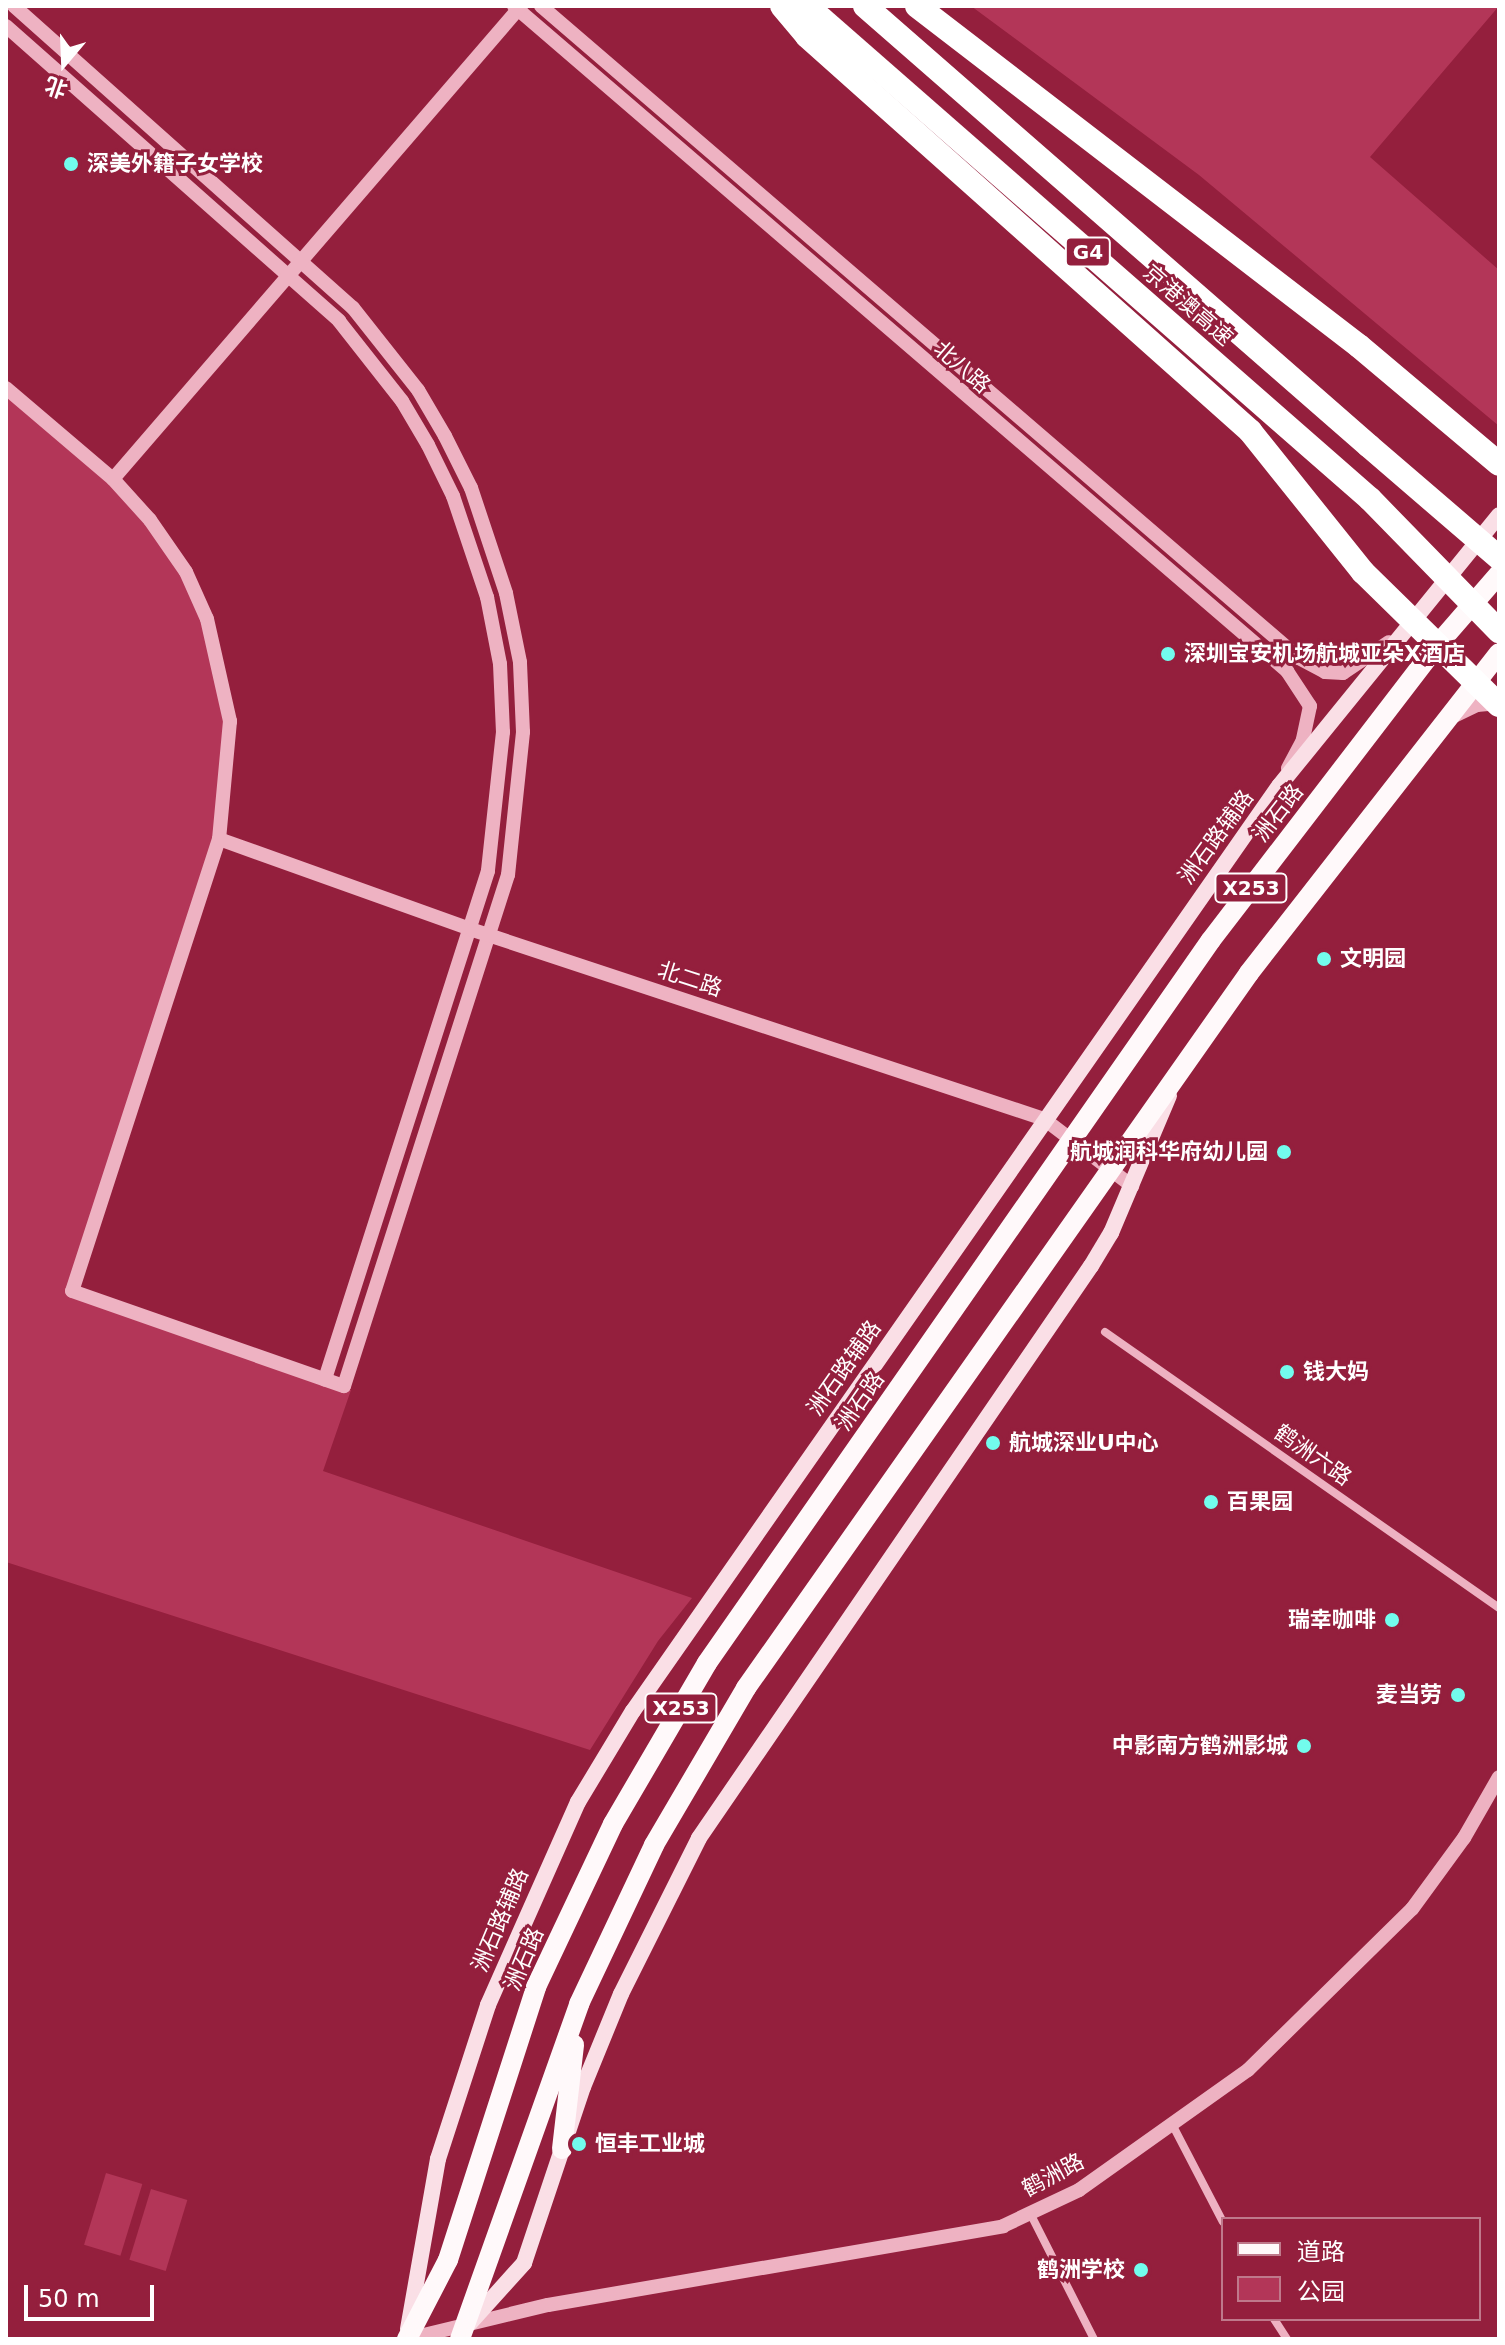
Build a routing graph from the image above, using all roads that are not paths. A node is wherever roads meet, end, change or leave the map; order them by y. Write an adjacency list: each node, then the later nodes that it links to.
1 (14, 6): 9 (street)
2 (541, 6): 19 (street, 北八路)
3 (782, 6): 22 (highway, bridge)
4 (807, 6): 14 (highway, 京港澳高速 / G4)
5 (865, 6): 16 (highway, 京港澳高速 / G4, bridge)
6 (917, 6): 12 (highway)
7 (517, 7): 9 (street); 24 (street, 北八路)
8 (6, 26): 10 (street)
9 (302, 259): 10 (street); 27 (street)
10 (291, 274): 13 (street); 26 (street)
11 (6, 388): 13 (street)
12 (1499, 464)
13 (113, 479): 25 (street)
14 (1370, 499): 18 (highway, 京港澳高速 / G4, bridge); 20 (highway, bridge)
15 (1499, 515): 19 (main road, 洲石路辅路)
16 (1499, 558)
17 (1499, 574): 30 (main road, 洲石路 / X253)
18 (1499, 611)
19 (1411, 623): 24 (main road, 洲石路辅路)
20 (1499, 631)
21 (1499, 656): 23 (main road, X253)
22 (1499, 704): 23 (street)
23 (1444, 721): 28 (main road, X253)
24 (1279, 786): 29 (main road, 洲石路辅路)
25 (219, 839): 26 (street, 北二路); 34 (street)
26 (473, 930): 27 (street, 北二路); 34 (street)
27 (491, 936): 29 (street, 北二路); 34 (street)
28 (1178, 1074): 31 (main road, X253); 32 (main road)
29 (1044, 1119): 30 (street, 北二路); 44 (main road, 洲石路辅路)
30 (1072, 1140): 31 (street, 北二路); 44 (main road, 洲石路 / X253)
31 (1111, 1169): 32 (street, 北二路); 37 (main road, X253)
32 (1132, 1186): 39 (main road)
33 (1105, 1332): 35 (street, 鹤洲六路)
34 (325, 1379)
35 (1499, 1608)
36 (1499, 1777): 38 (street, 鹤洲路)
37 (579, 2004): 39 (main road); 43 (main road, X253)
38 (1172, 2124): 40 (street, 鹤洲路); 41 (street)
39 (562, 2149): 43 (main road)
40 (1030, 2213): 43 (street, 鹤洲路); 45 (street)
41 (1221, 2218)
42 (1275, 2321): 46 (street)
43 (465, 2331): 44 (street, 鹤洲路)
44 (407, 2339)
45 (1094, 2339)
46 (1287, 2339)

